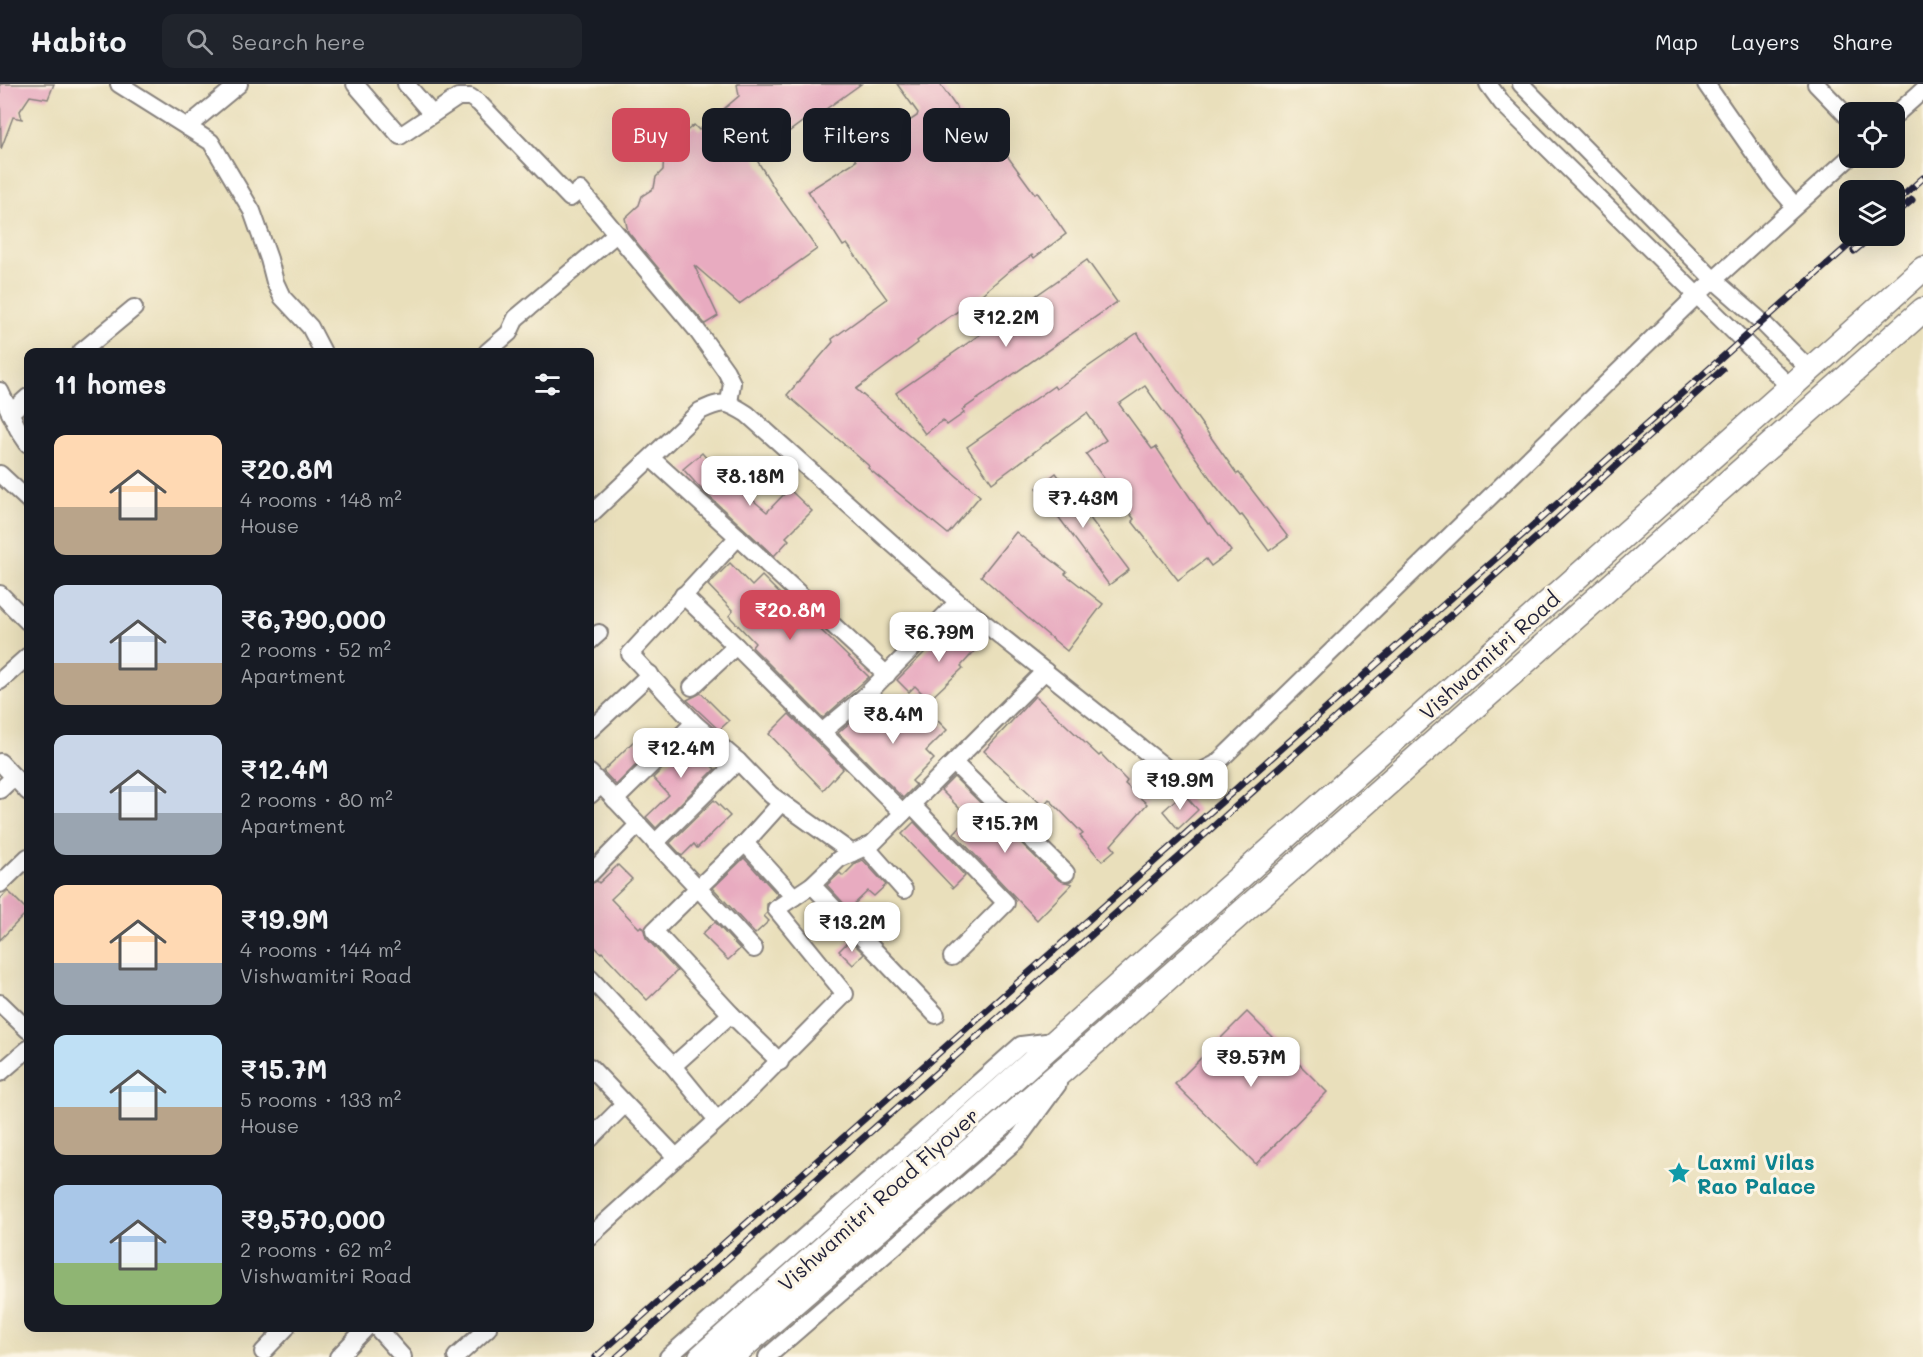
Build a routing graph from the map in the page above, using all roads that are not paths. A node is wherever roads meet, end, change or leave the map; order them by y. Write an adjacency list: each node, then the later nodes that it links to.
1 (119, 84): 13 (street)
2 (239, 84): 13 (street)
3 (355, 84): 12 (street)
4 (406, 84): 12 (street)
5 (1488, 84): 19 (street)
6 (1521, 84): 18 (street)
7 (1706, 84): 15 (street)
8 (1816, 84): 11 (street)
9 (1923, 90): 10 (street)
10 (1905, 106)
11 (1839, 108)
12 (432, 114): 16 (street)
13 (188, 127): 23 (street)
14 (1839, 167): 15 (street)
15 (1795, 206): 18 (street)
16 (616, 234): 24 (street); 29 (street)
17 (1923, 269): 25 (main road, Vishwamitri Road)
18 (1714, 280): 19 (street); 25 (street)
19 (1696, 296): 26 (street); 43 (street)
20 (134, 308): 22 (street)
21 (1923, 310): 82 (main road, Vishwamitri Road)
22 (86, 348)
23 (321, 348)
24 (492, 348)
25 (1810, 370): 26 (main road, Vishwamitri Road)
26 (1790, 387): 80 (main road, Vishwamitri Road)
27 (0, 391): 30 (street)
28 (24, 401): 30 (street)
29 (729, 403): 32 (street); 39 (street)
30 (10, 413): 31 (street)
31 (24, 437)
32 (651, 458): 35 (street); 36 (street)
33 (0, 474): 34 (street)
34 (24, 496)
35 (594, 511)
36 (738, 537): 38 (street); 45 (street)
37 (0, 594): 40 (street)
38 (683, 595): 41 (street); 44 (street)
39 (958, 602): 43 (street); 45 (street)
40 (24, 618)
41 (736, 646): 47 (street); 50 (street)
42 (24, 660): 46 (street)
43 (1045, 671): 53 (street)
44 (650, 674): 48 (street); 49 (street)
45 (887, 675): 50 (street)
46 (0, 681)
47 (692, 687)
48 (694, 723): 51 (street); 58 (street)
49 (594, 726)
50 (822, 732): 60 (street)
51 (738, 761): 59 (street); 62 (street)
52 (0, 762): 54 (street)
53 (954, 763): 60 (street); 67 (street)
54 (14, 777): 56 (street); 57 (street)
55 (594, 785): 58 (street)
56 (24, 788)
57 (0, 790)
58 (615, 800): 61 (street)
59 (781, 803): 63 (street); 64 (street)
60 (908, 809): 64 (street); 74 (street)
61 (638, 825): 62 (street); 66 (street)
62 (655, 843): 70 (street)
63 (745, 843): 70 (street); 72 (street)
64 (859, 850): 69 (street); 71 (street)
65 (24, 861): 68 (street)
66 (594, 869)
67 (1066, 873)
68 (0, 884)
69 (812, 885): 72 (street); 78 (street)
70 (698, 888): 73 (street); 77 (street)
71 (904, 890)
72 (794, 897): 83 (street)
73 (754, 949)
74 (952, 957)
75 (594, 982): 84 (street)
76 (0, 1003): 79 (street)
77 (731, 1014): 83 (street); 84 (street)
78 (936, 1015)
79 (24, 1026)
80 (1054, 1041): 100 (street); 101 (main road, Vishwamitri Road Flyover)
81 (24, 1052): 86 (street)
82 (1076, 1059): 102 (main road, Vishwamitri Road Flyover); 103 (street)
83 (780, 1062): 88 (street)
84 (674, 1066): 88 (street)
85 (594, 1071): 87 (street)
86 (0, 1073)
87 (625, 1104): 89 (street); 90 (street)
88 (717, 1120): 90 (street)
89 (594, 1135)
90 (676, 1157): 91 (street)
91 (594, 1232)
92 (282, 1332): 96 (street)
93 (362, 1332): 97 (street)
94 (381, 1332): 98 (street)
95 (484, 1332): 99 (street)
96 (263, 1352)
97 (338, 1357)
98 (403, 1357)
99 (456, 1357)
100 (668, 1357)
101 (701, 1357)
102 (732, 1357)
103 (767, 1357)

